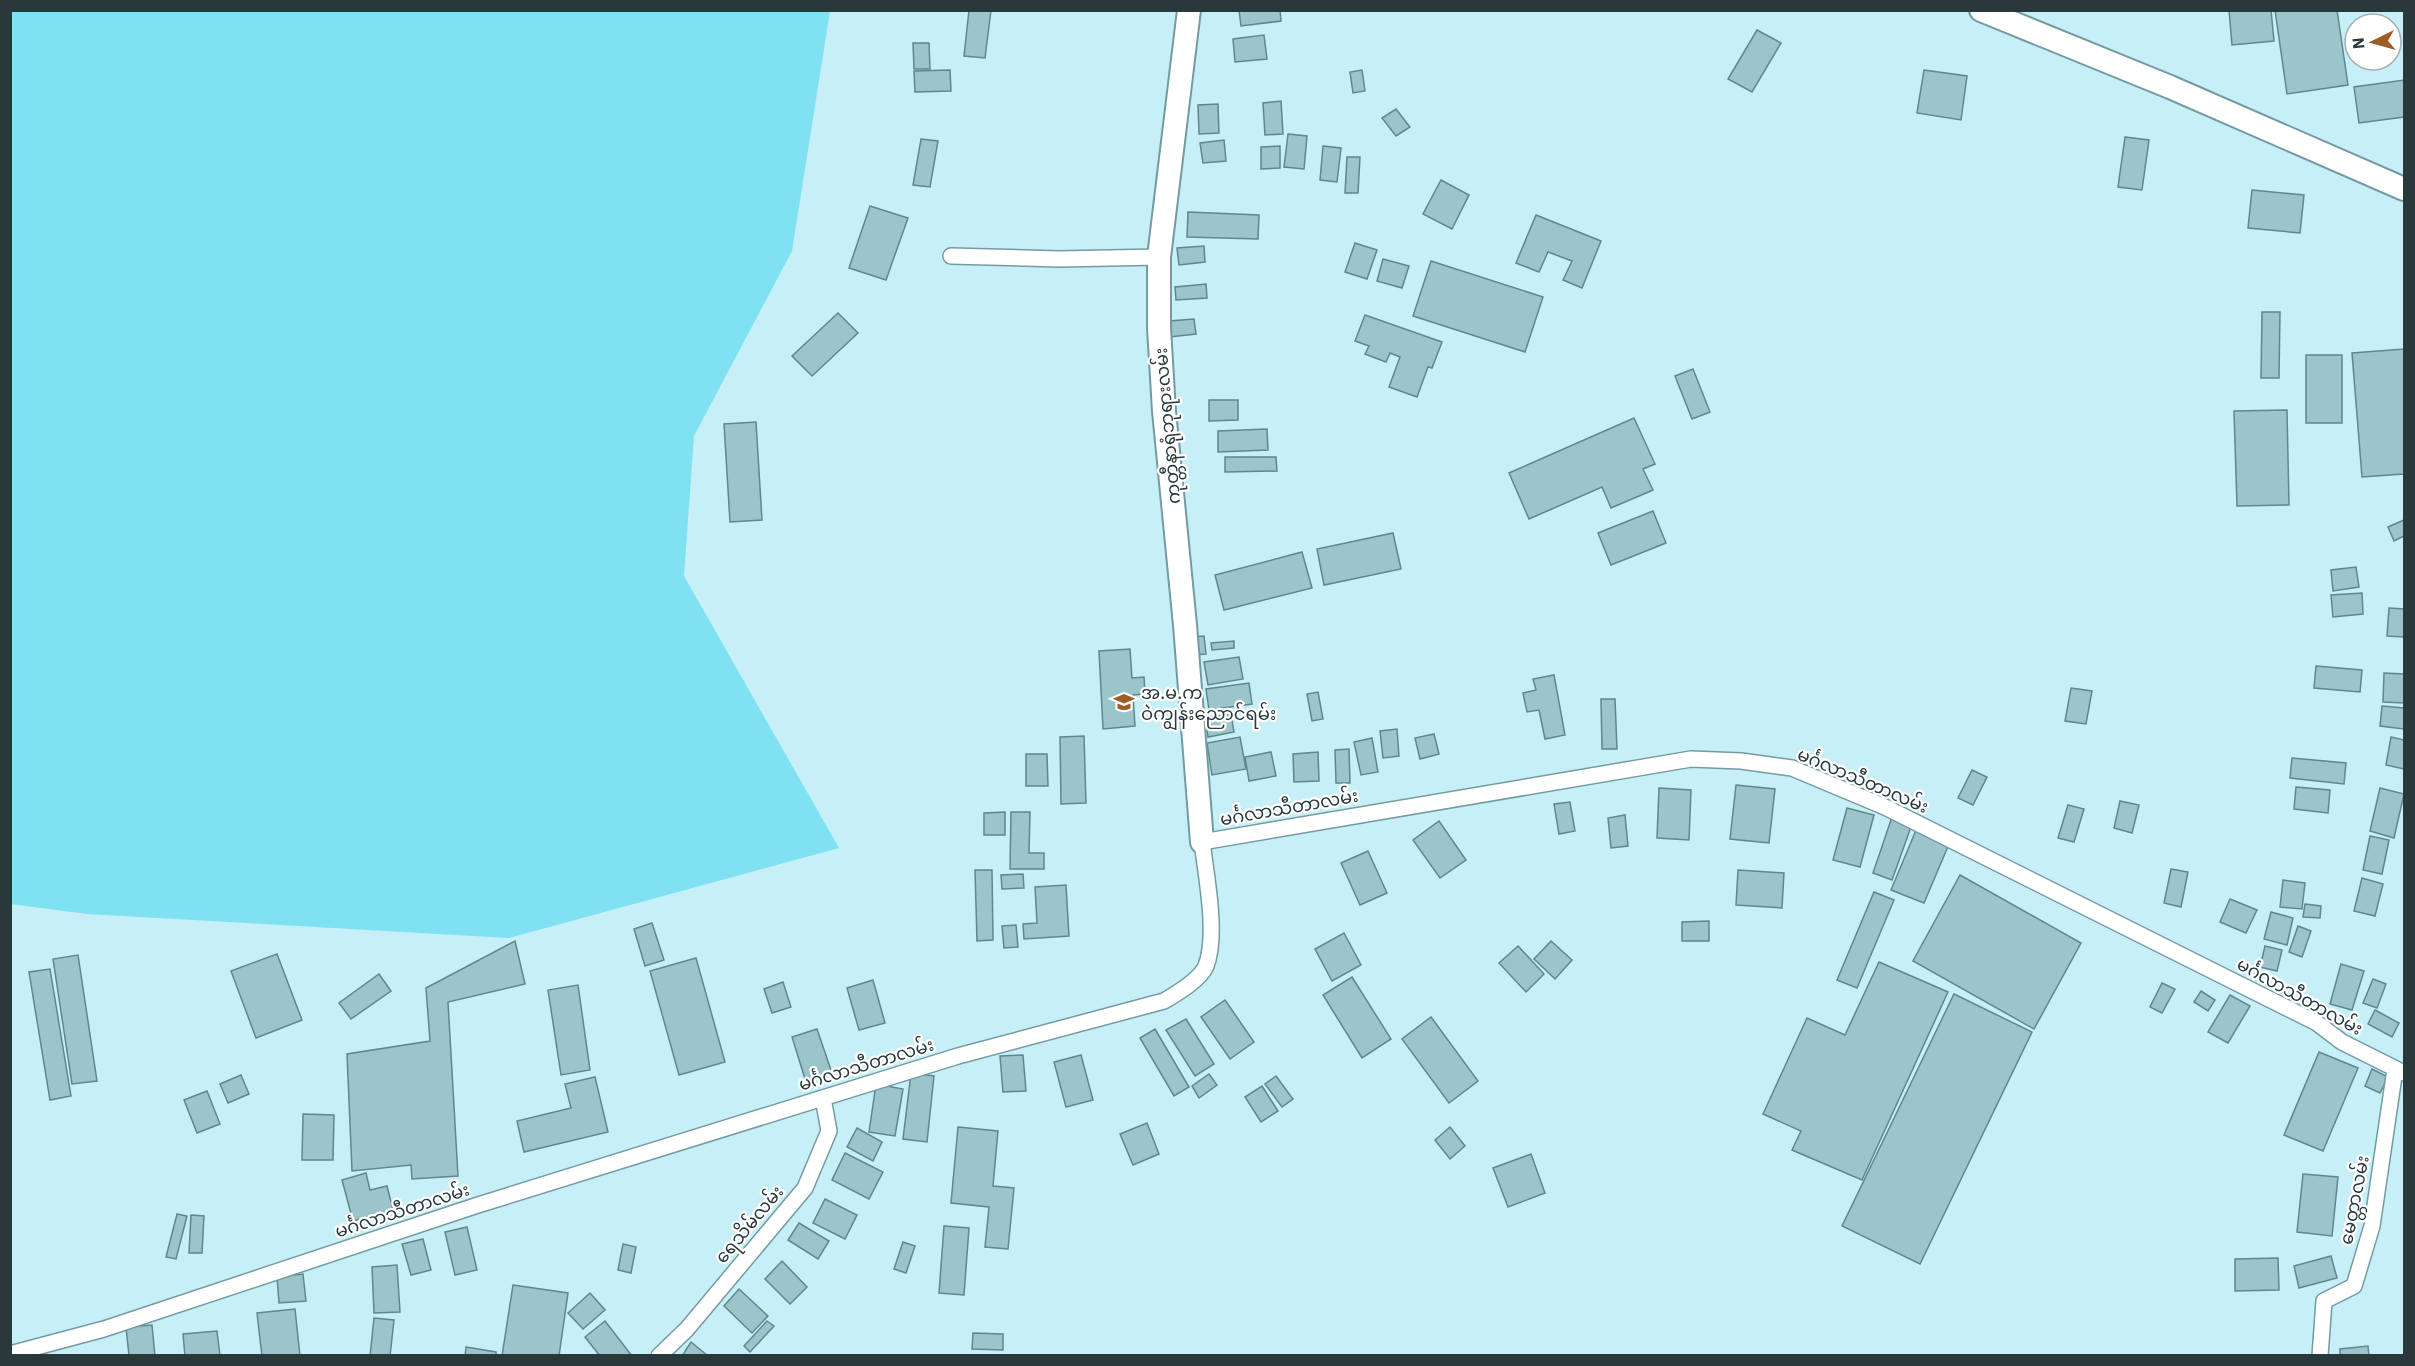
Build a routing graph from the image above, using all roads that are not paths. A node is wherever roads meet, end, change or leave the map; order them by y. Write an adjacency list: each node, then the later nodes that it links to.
1 (1188, 10): 5 (street, ကုတ္တီနာရုံဘုရားလမ်း)
2 (1981, 10): 3 (street)
3 (2404, 189)
4 (951, 256): 5 (street)
5 (1160, 257): 6 (street, ကုတ္တီနာရုံဘုရားလမ်း)
6 (1202, 842): 7 (street, မင်္ဂလာသီတာလမ်း); 8 (street, မင်္ဂလာသီတာလမ်း)
7 (2400, 1071): 11 (street, မေတ္တာလမ်း)
8 (823, 1098): 9 (street, မင်္ဂလာသီတာလမ်း); 10 (street, ရေသိမ်လမ်း)
9 (10, 1354)
10 (659, 1356)
11 (2320, 1356)

